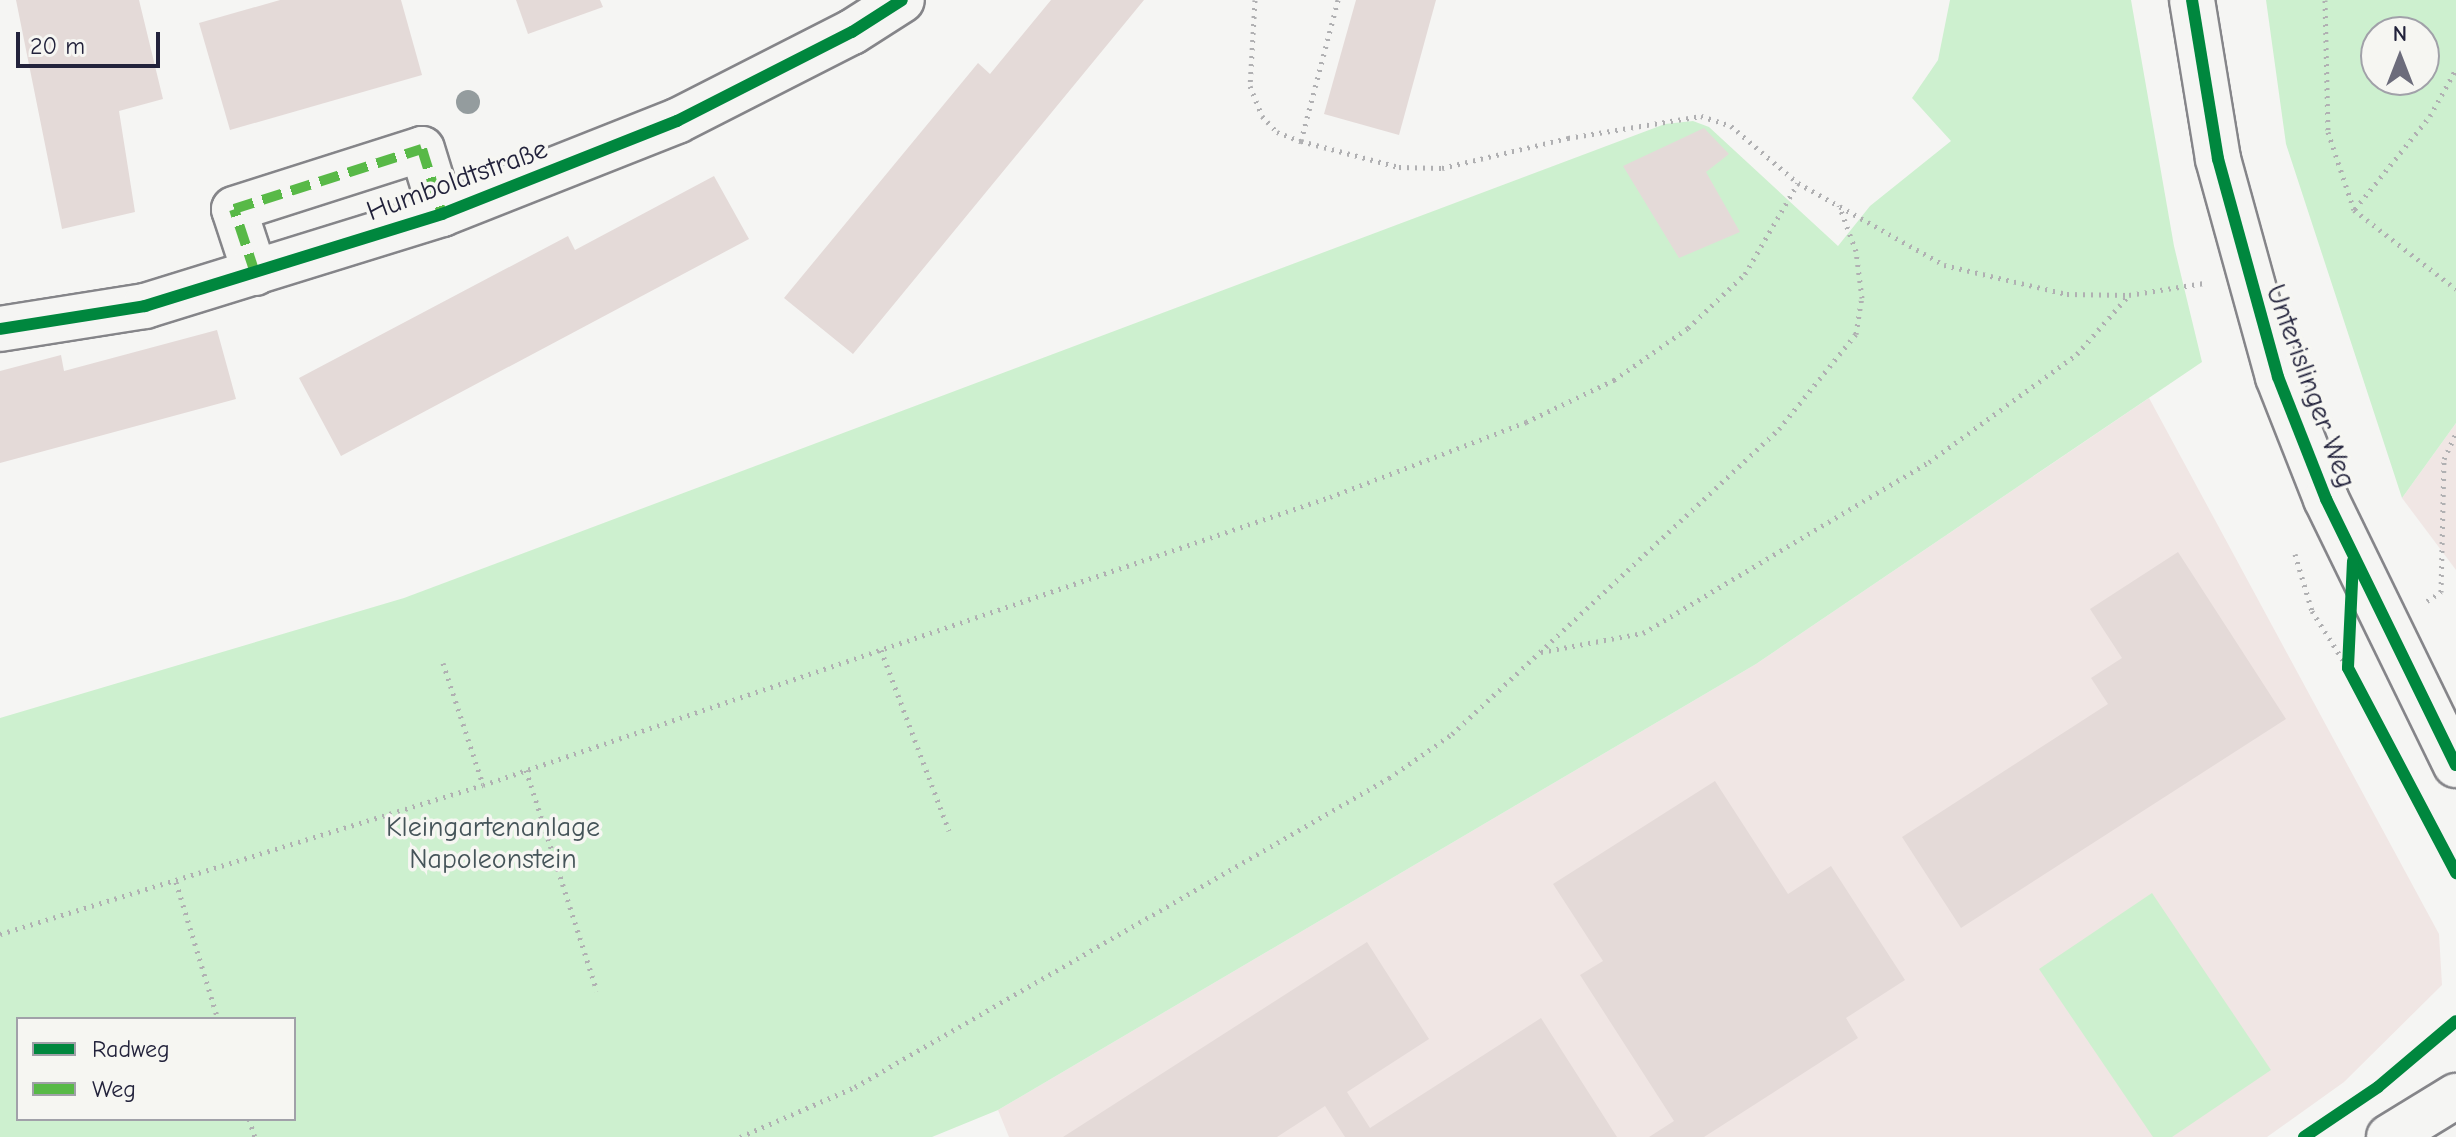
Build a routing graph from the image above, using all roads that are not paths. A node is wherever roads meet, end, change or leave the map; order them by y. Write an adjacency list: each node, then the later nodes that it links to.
1 (902, 0): 3 (street, Humboldtstraße)
2 (2192, 0): 6 (street, Unterislinger Weg)
3 (442, 214): 4 (street, Humboldtstraße); 4 (street, Humboldtstraße)
4 (255, 273): 5 (street, Humboldtstraße)
5 (0, 329)
6 (2456, 765)
7 (2456, 1096): 8 (street)
8 (2389, 1137)

